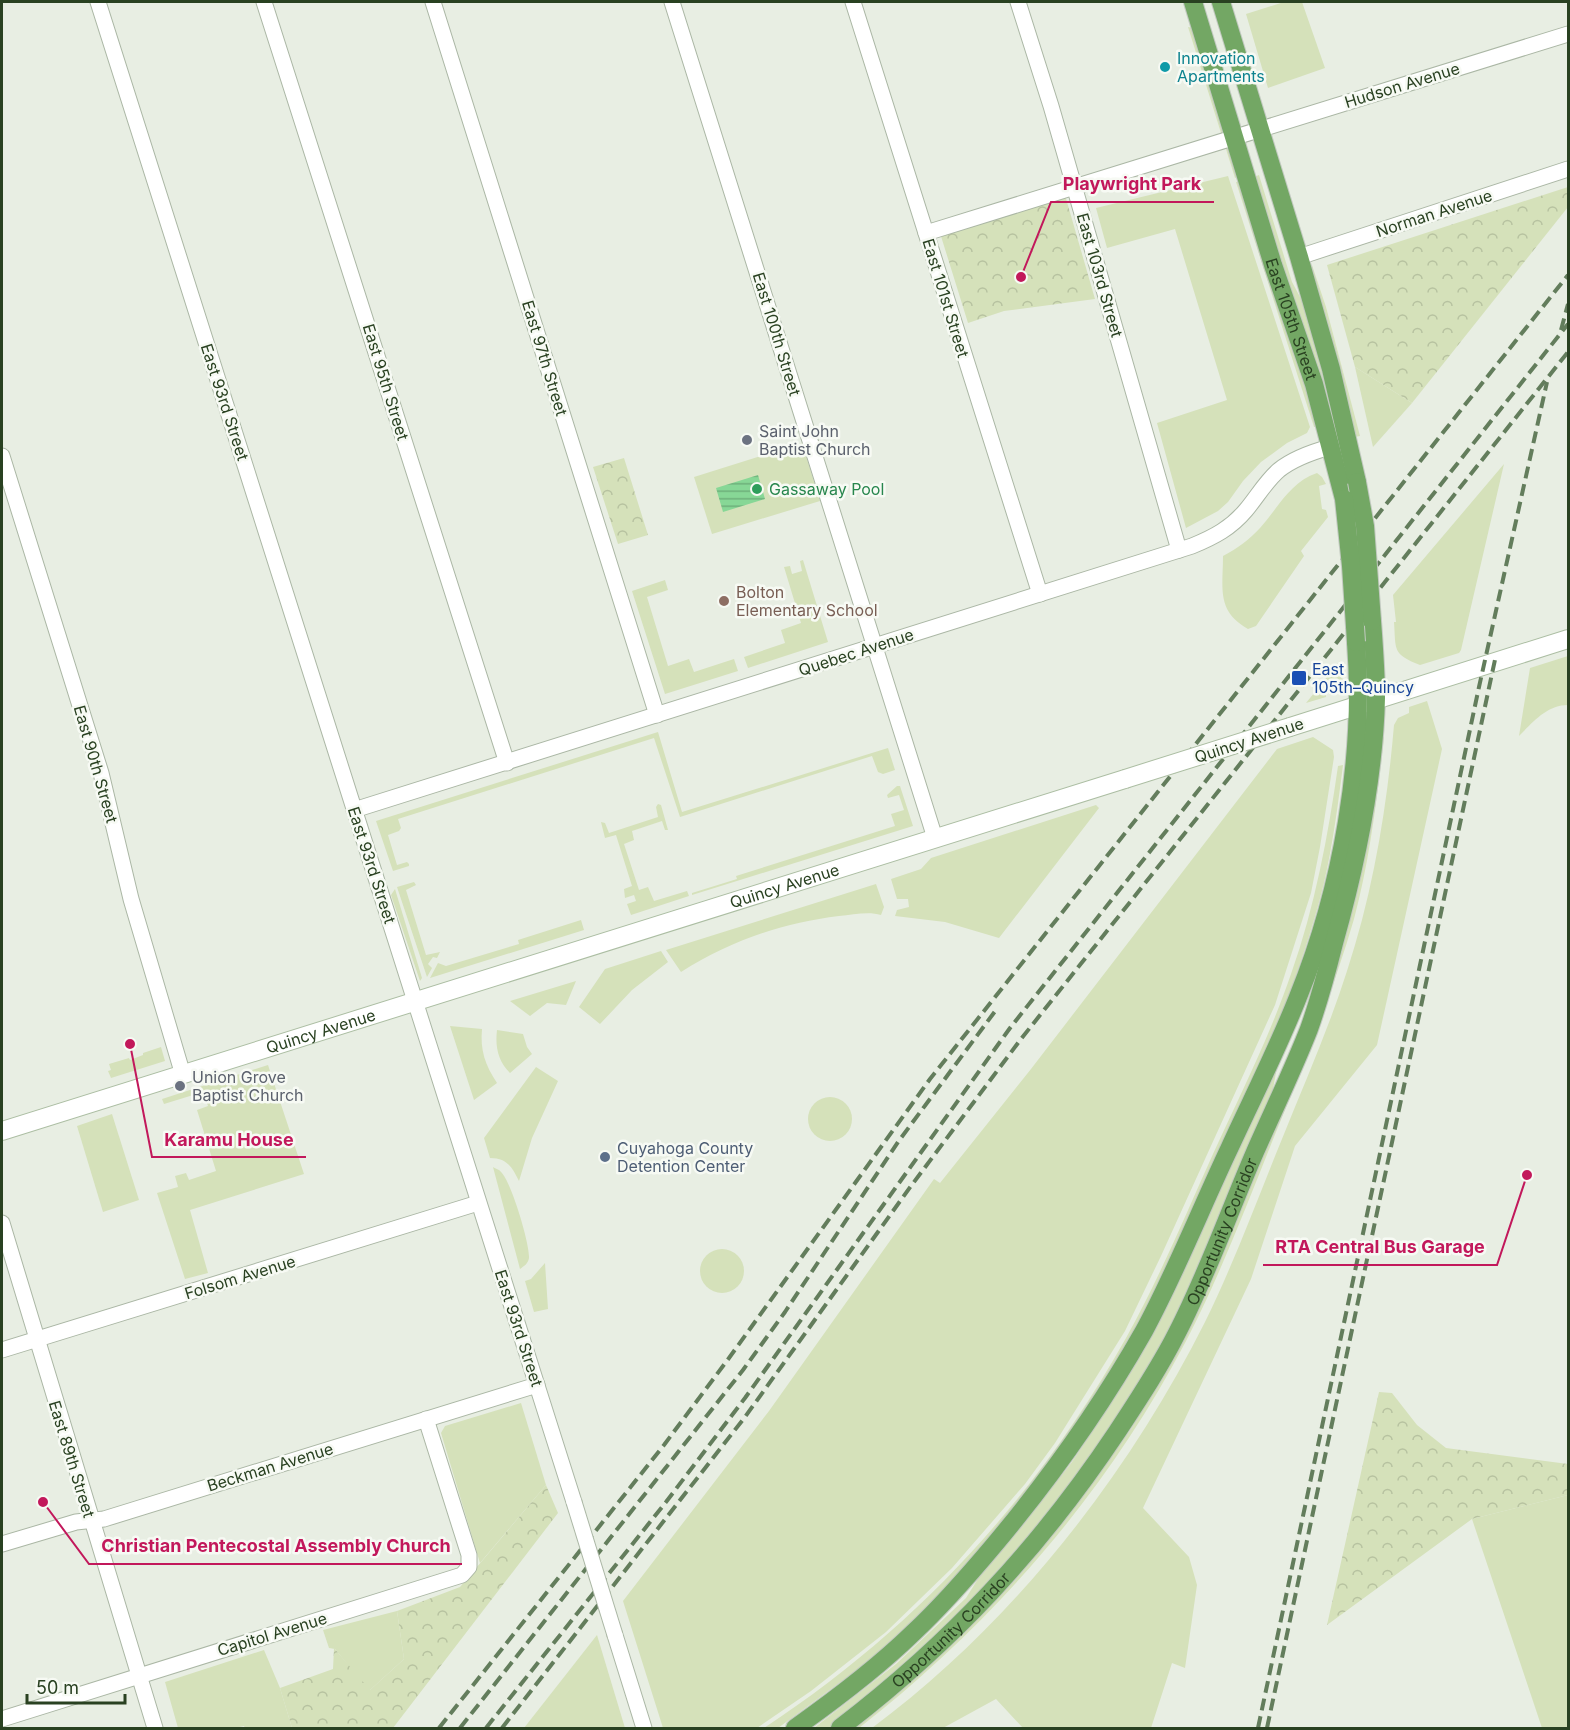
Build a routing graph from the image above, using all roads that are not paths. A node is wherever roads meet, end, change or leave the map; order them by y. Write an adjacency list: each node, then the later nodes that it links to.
1 (98, 2): 27 (street, East 93rd Street)
2 (264, 2): 26 (street, East 95th Street)
3 (433, 2): 25 (street, East 97th Street)
4 (672, 2): 23 (street, East 100th Street)
5 (853, 2): 14 (street, East 101st Street)
6 (1018, 2): 13 (street, East 103rd Street)
7 (1193, 2): 11 (main road, East 105th Street)
8 (1223, 2): 10 (main road, East 105th Street)
9 (1569, 34): 10 (street, Hudson Avenue)
10 (1260, 129): 11 (street, Hudson Avenue); 15 (main road, East 105th Street)
11 (1235, 137): 13 (street, Hudson Avenue); 16 (main road, East 105th Street)
12 (1569, 169): 15 (street, Norman Avenue)
13 (1074, 187): 14 (street, Hudson Avenue); 18 (street, East 103rd Street)
14 (926, 233): 19 (street, East 101st Street)
15 (1299, 256): 20 (main road, East 105th Street, bridge)
16 (1330, 447): 18 (street, Quebec Avenue); 22 (main road, East 105th Street, bridge)
17 (2, 456): 30 (street, East 90th Street)
18 (1179, 550): 19 (street, Quebec Avenue)
19 (1040, 594): 23 (street, Quebec Avenue)
20 (1372, 621): 24 (main road, Opportunity Corridor)
21 (1569, 639): 24 (street, Quincy Avenue)
22 (1356, 642): 24 (main road, Opportunity Corridor)
23 (875, 646): 25 (street, Quebec Avenue); 28 (street, East 100th Street)
24 (1367, 702): 28 (street, Quincy Avenue, bridge); 44 (main road, Opportunity Corridor); 45 (main road, Opportunity Corridor)
25 (657, 715): 26 (street, Quebec Avenue)
26 (507, 763): 27 (street, Quebec Avenue)
27 (354, 810): 29 (street, East 93rd Street)
28 (935, 838): 29 (street, Quincy Avenue)
29 (416, 1002): 30 (street, Quincy Avenue); 32 (street, East 93rd Street)
30 (183, 1075): 31 (street, Quincy Avenue)
31 (2, 1131)
32 (478, 1203): 34 (street, Folsom Avenue); 36 (street, East 93rd Street)
33 (2, 1223): 34 (street, East 89th Street)
34 (36, 1340): 35 (street, Folsom Avenue); 38 (street, East 89th Street)
35 (2, 1350)
36 (537, 1385): 37 (street, Beckman Avenue); 43 (street, East 93rd Street, bridge)
37 (426, 1419): 38 (street, Beckman Avenue); 40 (street, Capitol Avenue)
38 (91, 1520): 39 (street, Beckman Avenue); 40 (street, East 89th Street)
39 (2, 1544)
40 (140, 1675): 41 (street, Capitol Avenue); 42 (street, East 89th Street)
41 (2, 1719)
42 (155, 1728)
43 (644, 1728)
44 (795, 1728)
45 (840, 1728)

